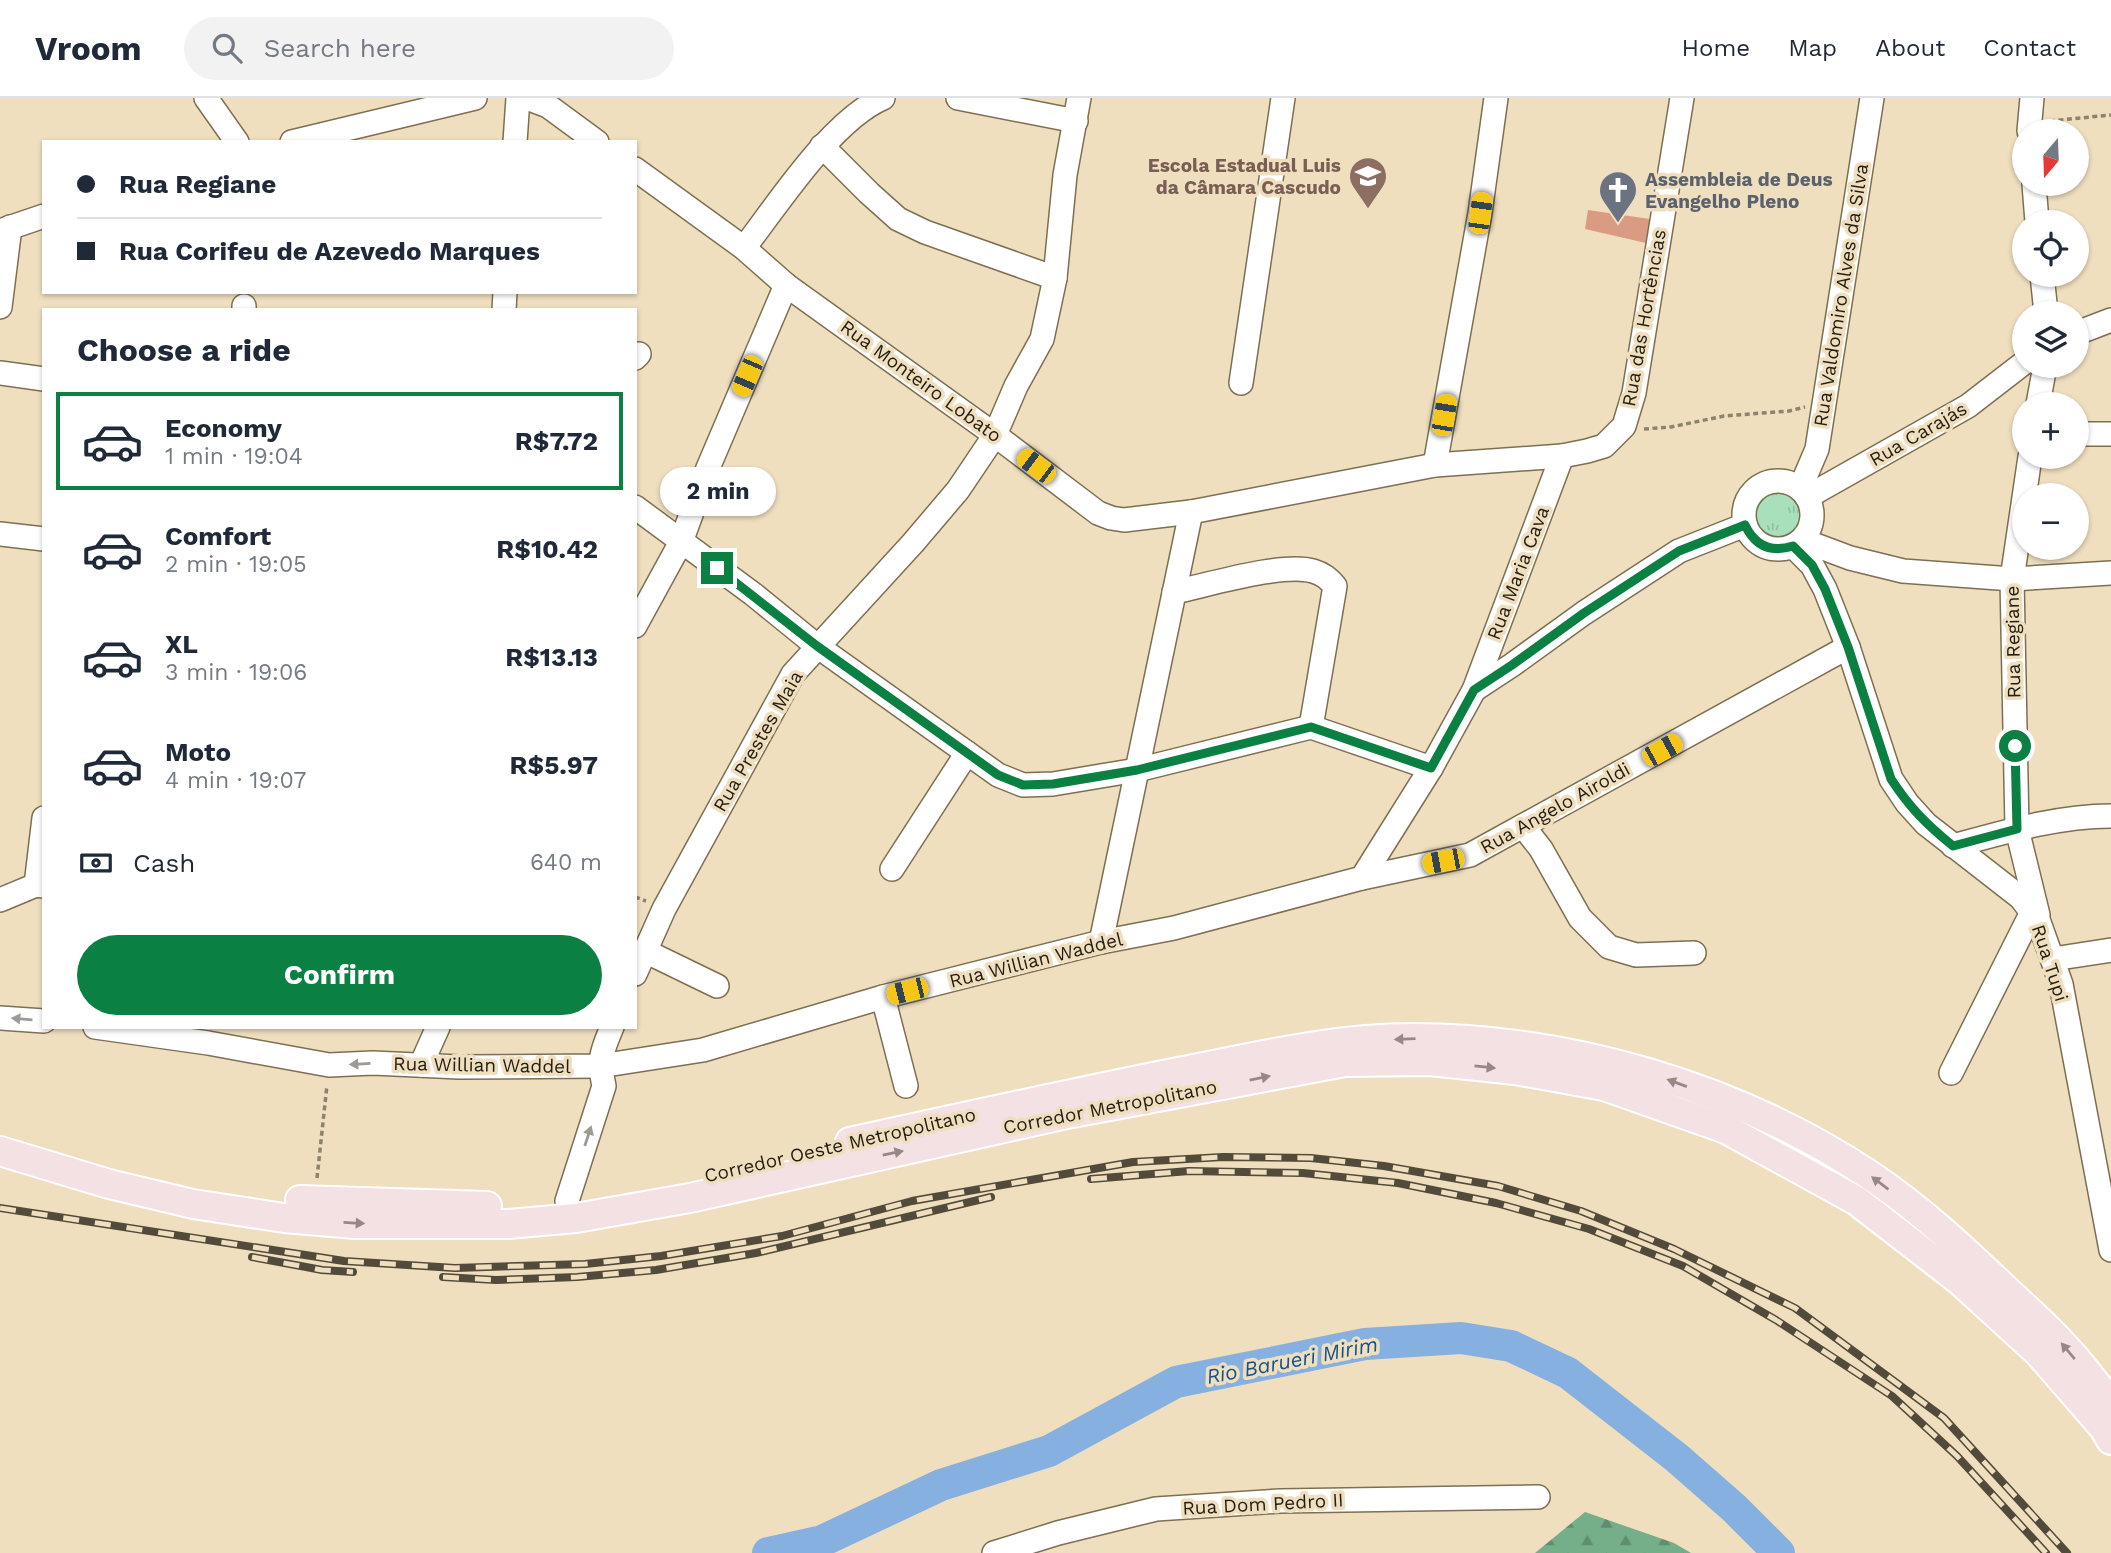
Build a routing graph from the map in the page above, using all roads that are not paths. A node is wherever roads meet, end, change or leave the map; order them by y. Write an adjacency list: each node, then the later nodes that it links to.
1 (206, 98): 15 (street)
2 (475, 98): 16 (street)
3 (518, 98): 17 (street)
4 (527, 98): 18 (street)
5 (883, 98): 19 (street)
6 (958, 98): 14 (street)
7 (1079, 98): 14 (street, Rua Prestes Maia)
8 (1283, 98): 32 (street)
9 (1496, 98): 37 (street)
10 (1682, 98): 36 (street, Rua das Hortências)
11 (1872, 98): 39 (street, Rua Valdomiro Alves da Silva)
12 (2032, 98): 13 (street)
13 (2030, 119)
14 (1076, 121): 24 (street, Rua Prestes Maia)
15 (236, 140)
16 (300, 140)
17 (515, 140)
18 (594, 140)
19 (822, 146): 23 (street); 24 (street)
20 (637, 170): 23 (street, Rua Monteiro Lobato)
21 (42, 217): 22 (street)
22 (5, 229): 26 (street)
23 (744, 248): 25 (street, Rua Monteiro Lobato)
24 (1055, 278): 35 (street, Rua Prestes Maia)
25 (786, 285): 35 (street, Rua Monteiro Lobato); 45 (street)
26 (0, 307)
27 (2111, 320): 28 (street)
28 (2089, 328)
29 (2012, 372): 39 (street, Rua Carajás)
30 (0, 373): 31 (street)
31 (42, 379)
32 (1241, 383)
33 (2089, 434): 34 (street)
34 (2111, 434)
35 (995, 435): 41 (street, Rua Monteiro Lobato); 51 (street, Rua Prestes Maia)
36 (1562, 456): 37 (street, Rua Monteiro Lobato); 53 (street, Rua Maria Cava)
37 (1435, 465): 41 (street, Rua Monteiro Lobato)
38 (2028, 469): 48 (street, Rua Regiane)
39 (1803, 493): 42 (street); 46 (street)
40 (637, 509): 45 (street)
41 (1191, 512): 49 (street)
42 (1745, 525): 46 (street); 53 (street)
43 (0, 534): 44 (street)
44 (42, 538)
45 (681, 542): 50 (street); 51 (street)
46 (1798, 543): 48 (street); 52 (street, Rua Tupi)
47 (2111, 573): 48 (street)
48 (2012, 579): 60 (street, Rua Regiane)
49 (1174, 592): 54 (street); 57 (street)
50 (637, 622)
51 (817, 646): 55 (street); 70 (street, Rua Prestes Maia)
52 (1848, 647): 59 (street, Rua Angelo Airoldi); 61 (street, Rua Tupi)
53 (1474, 690): 56 (street)
54 (1311, 727): 56 (street); 57 (street)
55 (967, 753): 57 (street); 63 (street)
56 (1431, 768): 64 (street)
57 (1137, 770): 68 (street)
58 (2111, 816): 60 (street)
59 (1523, 827): 64 (street, Rua Angelo Airoldi); 71 (street)
60 (2017, 829): 61 (street); 67 (street, Rua Regiane)
61 (1953, 846): 67 (street, Rua Tupi)
62 (42, 852): 65 (street)
63 (892, 869)
64 (1362, 878): 68 (street, Rua Willian Waddel)
65 (40, 885): 66 (street)
66 (0, 900)
67 (2036, 917): 72 (street, Rua Tupi); 83 (street)
68 (1101, 942): 75 (street, Rua Willian Waddel)
69 (2111, 950): 72 (street)
70 (645, 951): 73 (street, Rua Prestes Maia); 74 (street)
71 (1694, 953)
72 (2053, 959): 91 (street, Rua Tupi)
73 (637, 969)
74 (717, 986)
75 (883, 997): 82 (street, Rua Willian Waddel); 84 (street)
76 (0, 1018): 77 (street, one-way to 76)
77 (42, 1021)
78 (109, 1029): 81 (street, Rua Willian Waddel, one-way to 78)
79 (437, 1029): 81 (street)
80 (611, 1029): 82 (street)
81 (421, 1065): 82 (street, Rua Willian Waddel)
82 (600, 1066): 87 (street, one-way to 82)
83 (1951, 1073)
84 (906, 1086)
85 (0, 1132): 87 (main road, Corredor Oeste Metropolitano)
86 (0, 1151): 89 (main road, Corredor Metropolitano, one-way to 89)
87 (567, 1201): 88 (main road, Corredor Oeste Metropolitano, one-way to 87); 89 (main road)
88 (1911, 1206): 90 (main road); 92 (main road, Corredor Oeste Metropolitano, one-way to 88)
89 (441, 1225): 90 (main road, Corredor Metropolitano, one-way to 90)
90 (1893, 1228): 93 (main road, Corredor Metropolitano)
91 (2111, 1250)
92 (2111, 1403)
93 (2111, 1440)
94 (1538, 1497): 95 (street, Rua Dom Pedro II)
95 (994, 1553)

